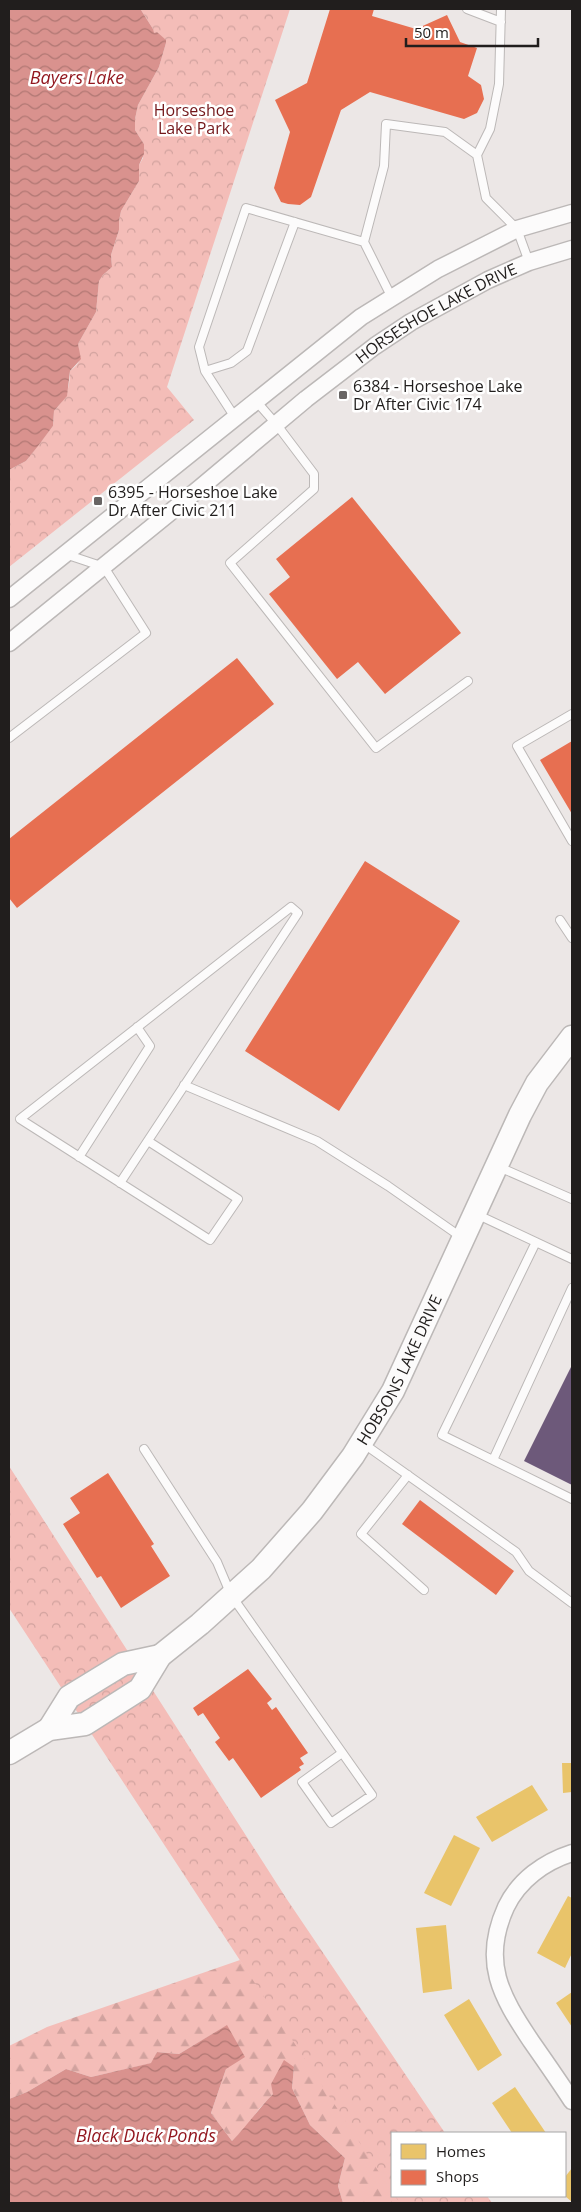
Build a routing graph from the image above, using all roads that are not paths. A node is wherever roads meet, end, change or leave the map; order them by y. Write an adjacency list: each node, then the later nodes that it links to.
1 (468, 9): 3 (lane)
2 (501, 9): 3 (lane)
3 (501, 22): 4 (lane)
4 (477, 154): 7 (lane); 8 (lane)
5 (572, 213): 7 (street, HORSESHOE LAKE DRIVE)
6 (295, 222): 8 (lane); 12 (lane); 12 (lane)
7 (516, 229): 10 (lane); 11 (street, HORSESHOE LAKE DRIVE)
8 (364, 242): 11 (lane)
9 (572, 249): 10 (street, HORSESHOE LAKE DRIVE)
10 (529, 262): 15 (street, HORSESHOE LAKE DRIVE)
11 (392, 298): 13 (street, HORSESHOE LAKE DRIVE)
12 (205, 371): 14 (lane)
13 (257, 402): 14 (street, HORSESHOE LAKE DRIVE); 15 (lane)
14 (236, 419): 16 (street, HORSESHOE LAKE DRIVE)
15 (277, 425): 17 (street, HORSESHOE LAKE DRIVE); 20 (lane)
16 (65, 554): 17 (lane); 18 (street, HORSESHOE LAKE DRIVE)
17 (104, 567): 19 (street, HORSESHOE LAKE DRIVE); 22 (lane)
18 (9, 600)
19 (9, 643)
20 (468, 681)
21 (572, 714): 23 (lane)
22 (9, 738)
23 (572, 841)
24 (560, 920): 25 (lane)
25 (572, 938)
26 (137, 1027): 28 (lane); 30 (lane); 30 (lane)
27 (572, 1037): 31 (street, HOBSONS LAKE DRIVE)
28 (184, 1085): 29 (lane); 35 (lane)
29 (148, 1141): 32 (lane); 32 (lane)
30 (79, 1157): 32 (lane)
31 (496, 1166): 33 (lane); 34 (street, HOBSONS LAKE DRIVE)
32 (120, 1183)
33 (572, 1199)
34 (474, 1213): 35 (street, HOBSONS LAKE DRIVE); 36 (lane)
35 (463, 1238): 39 (street, HOBSONS LAKE DRIVE)
36 (536, 1242): 37 (lane); 41 (lane)
37 (572, 1259)
38 (572, 1288): 41 (lane)
39 (362, 1442): 42 (lane); 45 (street, HOBSONS LAKE DRIVE)
40 (144, 1449): 45 (lane)
41 (493, 1460): 43 (lane)
42 (408, 1475): 44 (lane); 46 (lane)
43 (572, 1499)
44 (424, 1590)
45 (231, 1595): 47 (street, HOBSONS LAKE DRIVE); 50 (lane)
46 (572, 1603)
47 (160, 1656): 48 (street, HOBSONS LAKE DRIVE); 48 (street, HOBSONS LAKE DRIVE)
48 (49, 1729): 49 (street, HOBSONS LAKE DRIVE)
49 (9, 1753)
50 (342, 1753): 50 (lane)
51 (572, 1853): 52 (street)
52 (572, 2102)

